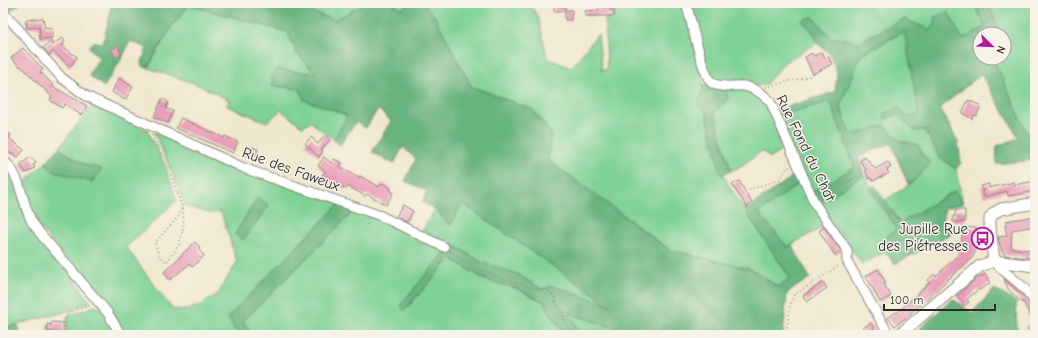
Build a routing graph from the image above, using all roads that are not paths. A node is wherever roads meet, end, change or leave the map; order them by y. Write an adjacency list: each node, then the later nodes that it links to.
1 (686, 3): 10 (street, Rue Fond du Chat)
2 (3, 12): 5 (street, Rue des Faweux)
3 (3, 160): 9 (street)
4 (1035, 204): 6 (street)
5 (444, 247)
6 (994, 262): 7 (street); 8 (street); 11 (street)
7 (1035, 266)
8 (1035, 303)
9 (121, 335)
10 (889, 335)
11 (899, 335)

